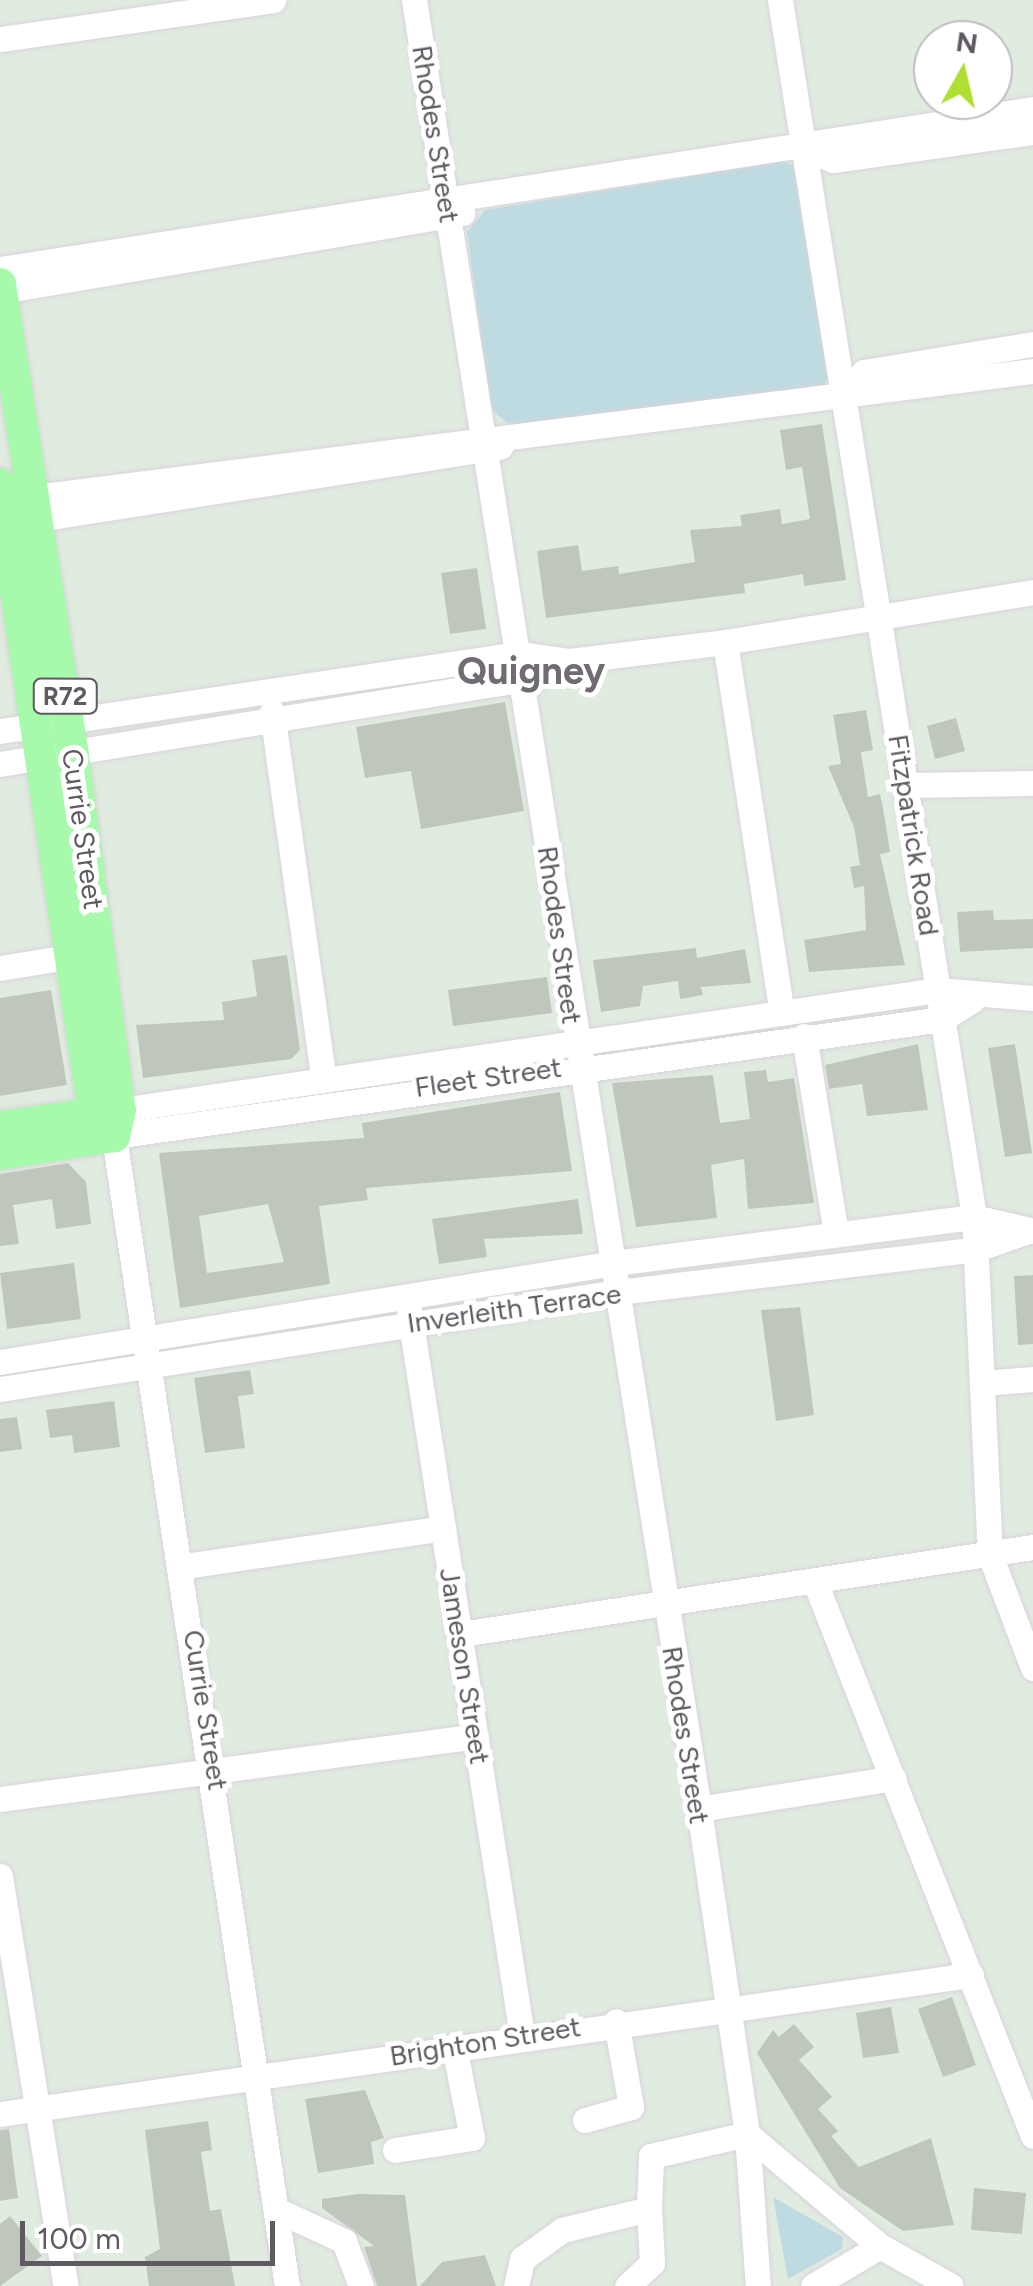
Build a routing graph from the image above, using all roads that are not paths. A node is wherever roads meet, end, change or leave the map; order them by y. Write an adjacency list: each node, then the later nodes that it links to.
1 (273, 0): 4 (street)
2 (414, 0): 8 (street, Rhodes Street)
3 (780, 0): 7 (street, Fitzpatrick Road)
4 (0, 39)
5 (1033, 109): 7 (street)
6 (1033, 132): 7 (street)
7 (805, 149): 8 (street); 13 (street, Fitzpatrick Road)
8 (448, 210): 9 (street); 10 (street); 14 (street, Rhodes Street)
9 (0, 268)
10 (1, 288): 15 (main road, Currie Street / R72)
11 (1033, 344): 13 (street)
12 (1033, 371): 13 (street)
13 (845, 391): 14 (street); 17 (street, Fitzpatrick Road)
14 (486, 444): 15 (street); 19 (street, Rhodes Street)
15 (12, 508): 23 (main road, Currie Street / R72)
16 (1033, 592): 17 (street)
17 (880, 617): 18 (street); 29 (street, Fitzpatrick Road)
18 (725, 642): 20 (street); 35 (street)
19 (519, 654): 20 (street); 21 (street, Rhodes Street); 22 (street)
20 (569, 662): 21 (street)
21 (523, 684): 24 (street); 38 (street, Rhodes Street)
22 (269, 692): 23 (street); 24 (street)
23 (52, 723): 25 (street); 26 (main road, Currie Street / R72)
24 (274, 726): 26 (street); 39 (street)
25 (0, 731)
26 (57, 757): 27 (street); 30 (main road, Currie Street / R72); 40 (main road, Currie Street / R72)
27 (0, 764)
28 (1033, 783): 29 (street)
29 (907, 785): 32 (street, Fitzpatrick Road)
30 (67, 957): 31 (street); 40 (main road, Currie Street / R72)
31 (0, 968)
32 (938, 990): 34 (street, Fleet Street); 35 (street, Fleet Street); 36 (street, Fitzpatrick Road)
33 (1033, 998): 34 (street, Fleet Street)
34 (974, 1000): 36 (street, Fleet Street)
35 (781, 1009): 38 (street, Fleet Street)
36 (942, 1019): 37 (street, Fleet Street); 43 (street, Fitzpatrick Road)
37 (804, 1036): 38 (street, Fleet Street); 45 (street)
38 (577, 1052): 39 (street, Fleet Street); 40 (street, Fleet Street); 47 (street, Rhodes Street)
39 (323, 1074): 40 (street, Fleet Street)
40 (110, 1120): 41 (main road, Fleet Street); 42 (main road, Fleet Street); 51 (street, Currie Street)
41 (0, 1128)
42 (0, 1154)
43 (974, 1216): 44 (street, Inverleith Terrace); 45 (street, Inverleith Terrace); 46 (street, Fitzpatrick Road)
44 (1030, 1231): 46 (street, Inverleith Terrace)
45 (836, 1234): 47 (street, Inverleith Terrace)
46 (978, 1249): 48 (street, Inverleith Terrace); 55 (street, Fitzpatrick Road)
47 (614, 1262): 48 (street, Rhodes Street); 49 (street, Inverleith Terrace)
48 (618, 1292): 50 (street, Inverleith Terrace); 62 (street, Rhodes Street)
49 (406, 1295): 50 (street, Jameson Street); 51 (street, Inverleith Terrace)
50 (411, 1323): 53 (street, Inverleith Terrace); 57 (street, Jameson Street)
51 (146, 1336): 52 (street, Inverleith Terrace); 53 (street, Currie Street)
52 (0, 1362)
53 (150, 1364): 56 (street, Inverleith Terrace); 60 (street, Currie Street)
54 (1033, 1379): 55 (street)
55 (984, 1382): 59 (street, Fitzpatrick Road)
56 (0, 1389)
57 (443, 1528): 60 (street); 63 (street, Jameson Street)
58 (1033, 1547): 59 (street)
59 (990, 1555): 61 (street); 64 (street, Fitzpatrick Road)
60 (184, 1566): 66 (street, Currie Street)
61 (816, 1582): 62 (street); 67 (street)
62 (666, 1604): 63 (street); 69 (street, Rhodes Street)
63 (462, 1634): 65 (street, Jameson Street)
64 (1033, 1668)
65 (476, 1736): 66 (street); 74 (street, Jameson Street)
66 (215, 1768): 68 (street); 76 (street, Currie Street)
67 (894, 1778): 69 (street); 71 (street)
68 (0, 1800)
69 (698, 1809): 72 (street, Rhodes Street)
70 (0, 1876): 77 (street)
71 (970, 1974): 72 (street, Brighton Street); 81 (street)
72 (726, 2004): 73 (street, Brighton Street); 80 (street, Rhodes Street)
73 (616, 2020): 74 (street, Brighton Street); 79 (street)
74 (522, 2036): 75 (street, Brighton Street)
75 (454, 2046): 76 (street, Brighton Street); 82 (street)
76 (258, 2078): 77 (street, Brighton Street); 84 (street, Currie Street)
77 (38, 2107): 78 (street, Brighton Street); 86 (street)
78 (0, 2114)
79 (586, 2120)
80 (747, 2134): 83 (street); 85 (street); 91 (street, Rhodes Street)
81 (1033, 2136)
82 (395, 2150)
83 (649, 2209): 89 (street); 90 (street)
84 (277, 2210): 87 (street, Currie Street); 88 (street)
85 (880, 2246): 92 (street); 93 (street)
86 (66, 2286)
87 (287, 2286)
88 (360, 2286)
89 (516, 2286)
90 (626, 2286)
91 (758, 2286)
92 (813, 2286)
93 (951, 2286)

